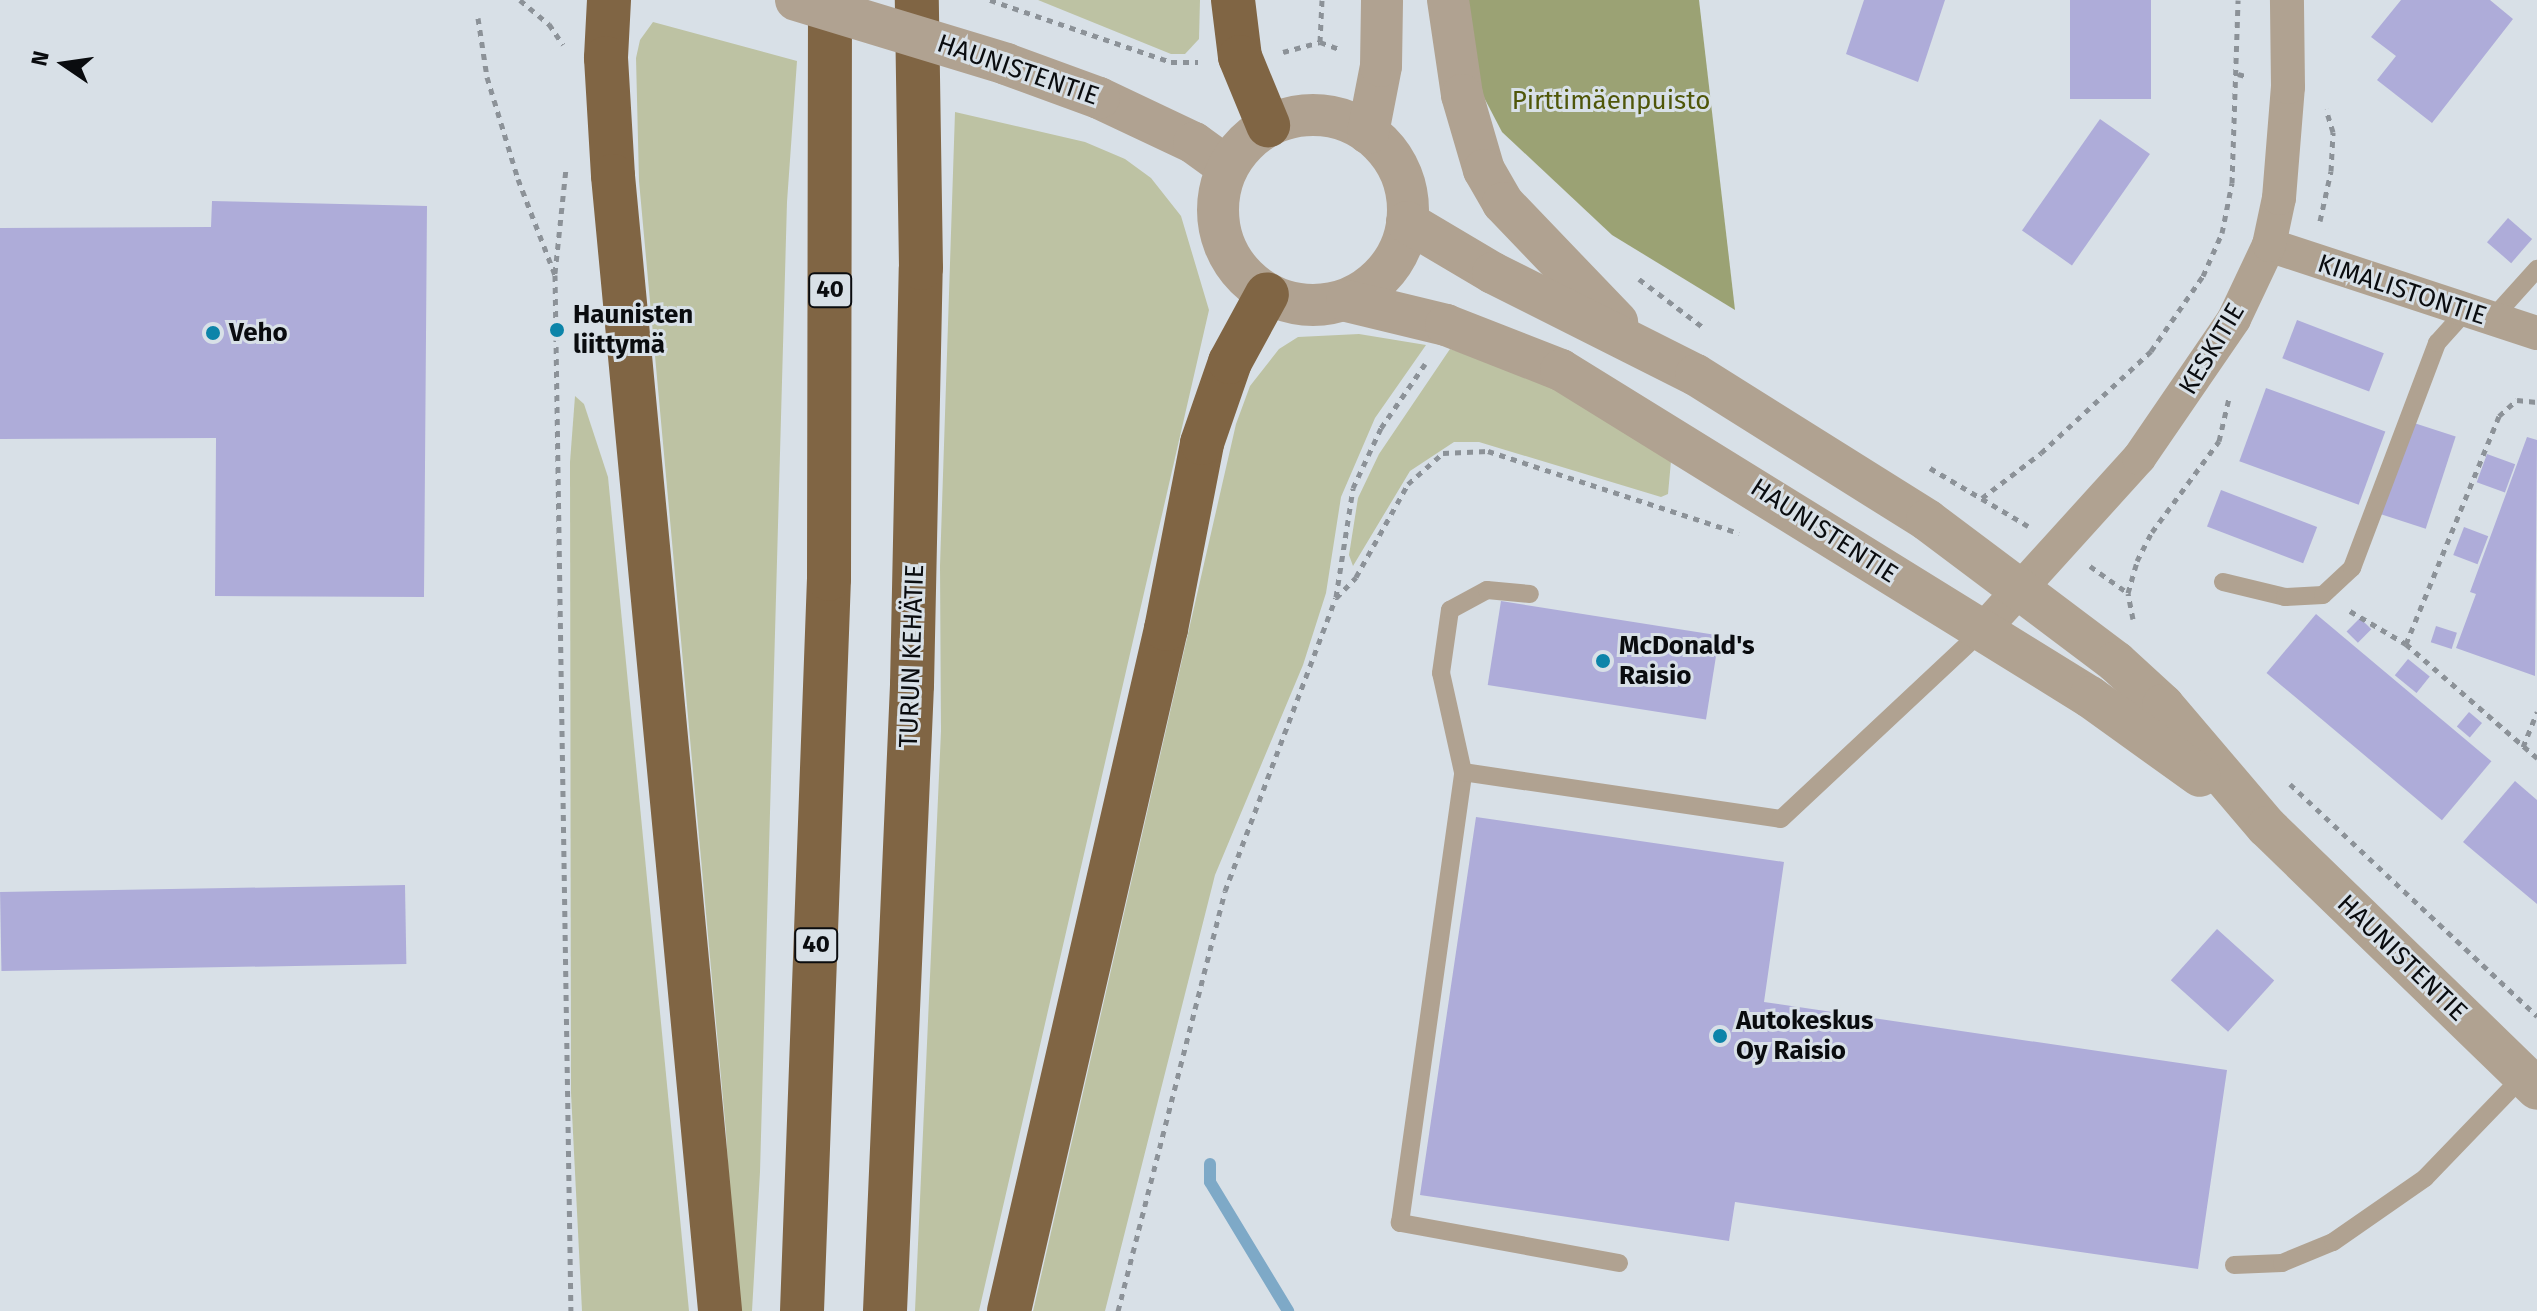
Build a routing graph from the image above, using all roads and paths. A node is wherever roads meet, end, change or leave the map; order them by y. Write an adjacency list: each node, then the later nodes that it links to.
1 (520, 0): 14 (path)
2 (609, 0): 55 (highway)
3 (796, 0): 20 (street, HAUNISTENTIE, bridge)
4 (830, 0): 56 (highway, 40)
5 (917, 0): 57 (highway, TURUN KEHÄTIE)
6 (990, 0): 16 (path)
7 (1233, 0): 17 (highway)
8 (1322, 0): 15 (path)
9 (1382, 0): 18 (street)
10 (1448, 0): 31 (street)
11 (2238, 0): 35 (path)
12 (2287, 0): 22 (street, KESKITIE)
13 (478, 18): 25 (path)
14 (567, 51)
15 (1277, 54)
16 (1208, 61)
17 (1268, 125): 18 (street); 20 (street)
18 (1368, 133): 21 (street)
19 (567, 156): 25 (path)
20 (1227, 167): 26 (street)
21 (1407, 222): 27 (street); 31 (street, HAUNISTENTIE)
22 (2269, 245): 28 (street, KIMALISTONTIE); 37 (street, KESKITIE)
23 (2537, 269): 28 (lane)
24 (1632, 274): 29 (path)
25 (555, 275): 54 (path)
26 (1267, 294): 27 (street); 58 (highway)
27 (1347, 301): 41 (street, HAUNISTENTIE)
28 (2477, 316): 30 (street, KIMALISTONTIE); 39 (lane)
29 (1707, 330)
30 (2537, 333)
31 (1637, 343): 37 (street, HAUNISTENTIE)
32 (1428, 358): 40 (path)
33 (2232, 390): 42 (path)
34 (2537, 402): 43 (path)
35 (1916, 459)
36 (2223, 582): 39 (lane)
37 (2020, 590): 41 (street, KESKITIE); 49 (street, HAUNISTENTIE)
38 (1530, 594): 47 (lane)
39 (2323, 595): 43 (path)
40 (1336, 598)
41 (1982, 631): 47 (lane); 49 (street, HAUNISTENTIE)
42 (2138, 631)
43 (2406, 644): 45 (path)
44 (2537, 712): 45 (path)
45 (2523, 747): 46 (path)
46 (2537, 758)
47 (1463, 772): 52 (lane)
48 (2285, 779): 50 (path)
49 (2267, 827): 51 (street, HAUNISTENTIE)
50 (2537, 1016)
51 (2530, 1082): 53 (lane)
52 (1619, 1263)
53 (2234, 1265)
54 (571, 1311)
55 (720, 1311)
56 (802, 1311)
57 (885, 1311)
58 (1009, 1311)

